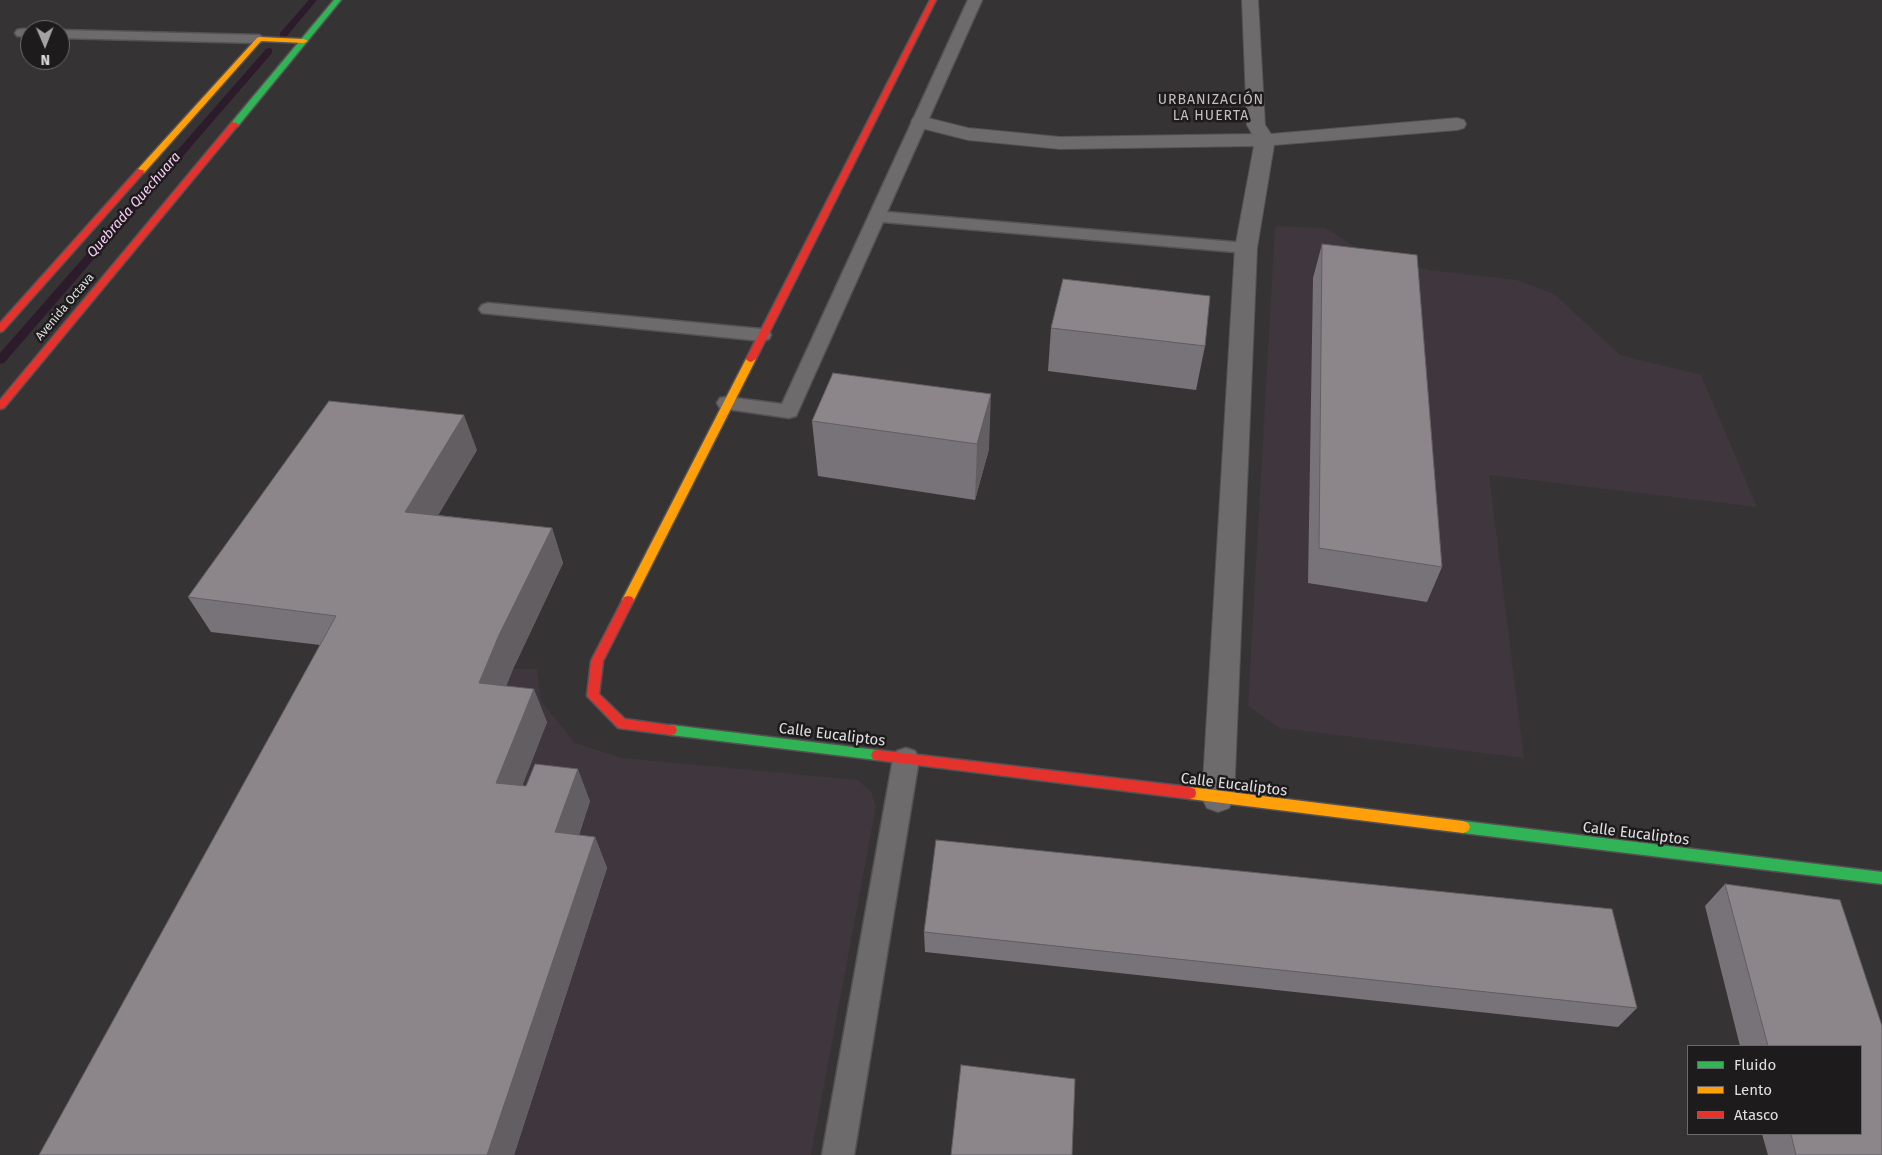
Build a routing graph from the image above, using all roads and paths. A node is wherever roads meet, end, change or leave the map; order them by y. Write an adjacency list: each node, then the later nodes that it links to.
1 (338, 0): 7 (street, Avenida Octava)
2 (933, 0): 15 (street)
3 (975, 0): 8 (lane)
4 (1250, 0): 10 (street)
5 (70, 34): 6 (lane)
6 (259, 39): 7 (street); 14 (street)
7 (304, 41): 17 (street, Avenida Octava)
8 (920, 122): 10 (street); 11 (lane)
9 (1457, 124): 10 (street)
10 (1265, 140): 12 (street)
11 (877, 216): 12 (lane); 16 (lane)
12 (1246, 248): 19 (street)
13 (488, 309): 15 (lane)
14 (0, 329)
15 (762, 335): 16 (street)
16 (727, 403): 18 (street, Calle Eucaliptos)
17 (0, 406)
18 (906, 759): 19 (street, Calle Eucaliptos); 21 (lane)
19 (1218, 798): 20 (street, Calle Eucaliptos)
20 (1882, 878)
21 (838, 1155)

